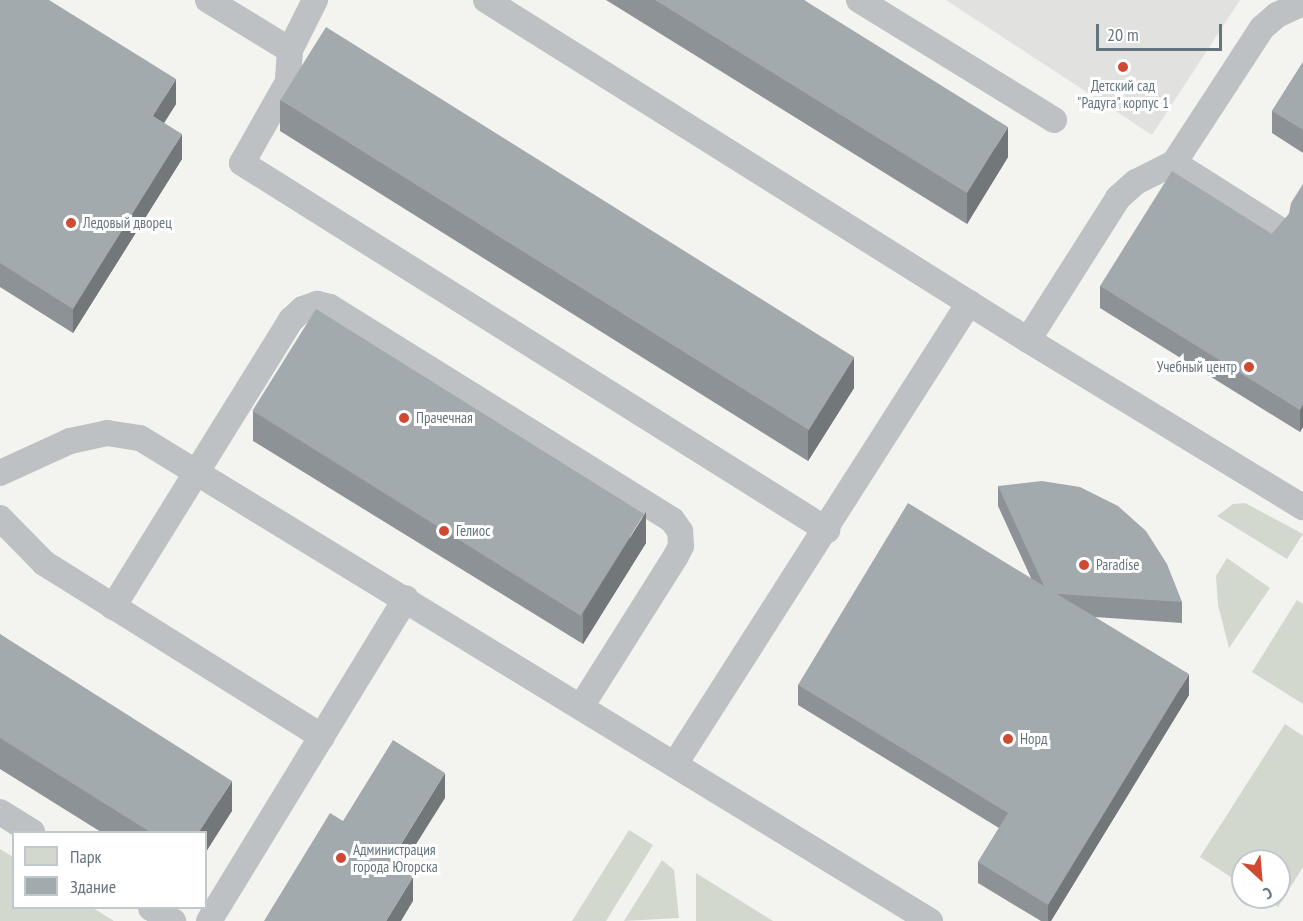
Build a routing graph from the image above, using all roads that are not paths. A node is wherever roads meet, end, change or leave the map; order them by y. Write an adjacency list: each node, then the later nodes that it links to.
1 (208, 0): 6 (lane)
2 (315, 0): 6 (lane)
3 (486, 0): 10 (lane)
4 (858, 0): 7 (lane)
5 (1303, 3): 8 (lane)
6 (290, 50): 16 (lane)
7 (1054, 120)
8 (1174, 163): 9 (lane); 11 (lane)
9 (1277, 228)
10 (969, 303): 11 (lane); 16 (lane)
11 (1028, 340): 14 (lane)
12 (198, 471): 13 (lane); 17 (lane); 18 (lane); 19 (lane)
13 (0, 473)
14 (1303, 507)
15 (0, 518): 18 (lane)
16 (827, 530): 21 (lane)
17 (406, 598): 19 (lane); 20 (lane)
18 (112, 607): 20 (lane)
19 (582, 705): 21 (lane)
20 (322, 736): 26 (lane)
21 (675, 764): 27 (lane)
22 (0, 812): 23 (lane)
23 (30, 831)
24 (153, 909): 25 (lane)
25 (173, 921)
26 (209, 921)
27 (930, 921)

